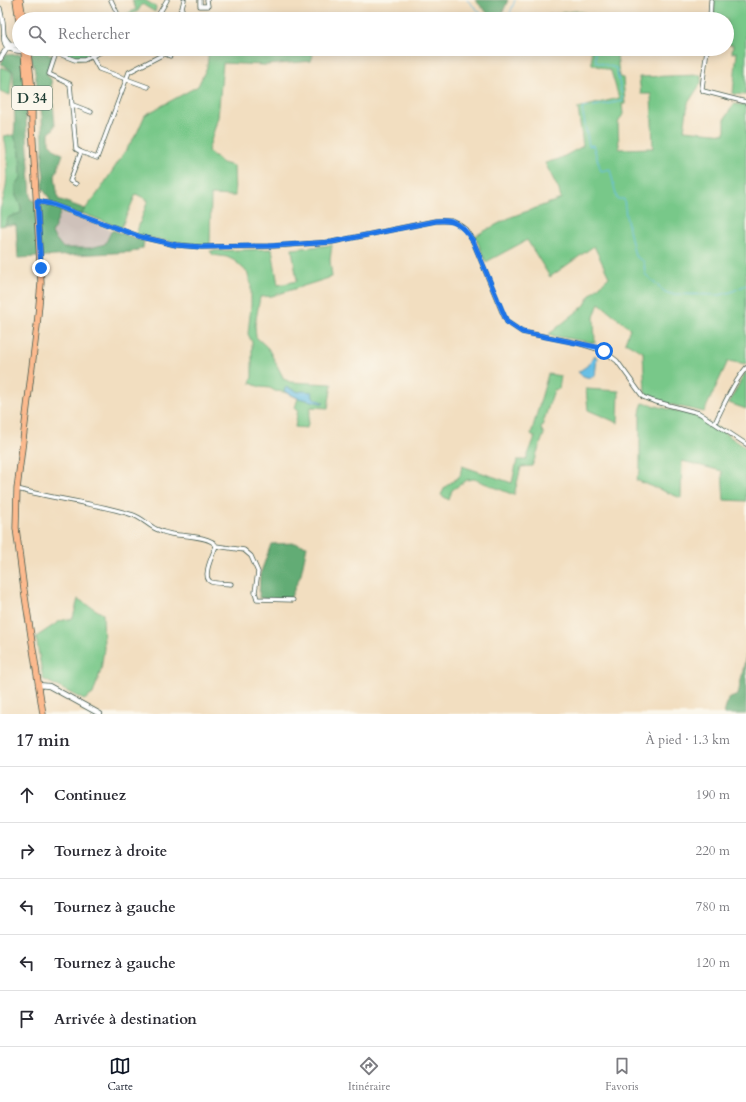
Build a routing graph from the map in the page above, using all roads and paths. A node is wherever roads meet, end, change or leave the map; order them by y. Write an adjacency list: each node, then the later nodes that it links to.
1 (16, 0): 12 (main road)
2 (20, 0): 13 (main road)
3 (111, 0): 14 (street)
4 (164, 0): 10 (street)
5 (167, 0): 10 (street)
6 (184, 0): 16 (street)
7 (200, 0): 8 (street)
8 (207, 0)
9 (711, 0): 17 (street)
10 (164, 7): 15 (street)
11 (0, 8): 18 (street)
12 (18, 12)
13 (22, 12)
14 (117, 12)
15 (161, 12)
16 (180, 12)
17 (710, 12)
18 (4, 36): 19 (street)
19 (8, 46): 20 (street); 27 (street)
20 (12, 50)
21 (27, 56): 35 (main road, D 34)
22 (55, 56): 31 (street)
23 (64, 56): 26 (street)
24 (155, 56): 28 (street)
25 (706, 56): 30 (street)
26 (93, 57): 28 (street)
27 (0, 59)
28 (126, 79): 29 (street); 33 (street)
29 (148, 87)
30 (746, 102)
31 (72, 105): 32 (street); 33 (street)
32 (91, 112)
33 (81, 152): 34 (street)
34 (76, 184)
35 (37, 201): 37 (street); 39 (main road, D 34)
36 (746, 368): 37 (street)
37 (715, 423): 38 (street)
38 (746, 444)
39 (17, 489): 40 (street); 43 (main road, D 34)
40 (216, 546): 41 (street); 42 (street)
41 (231, 584)
42 (293, 600)
43 (38, 685): 44 (main road, D 34); 45 (street)
44 (43, 714)
45 (100, 714)

